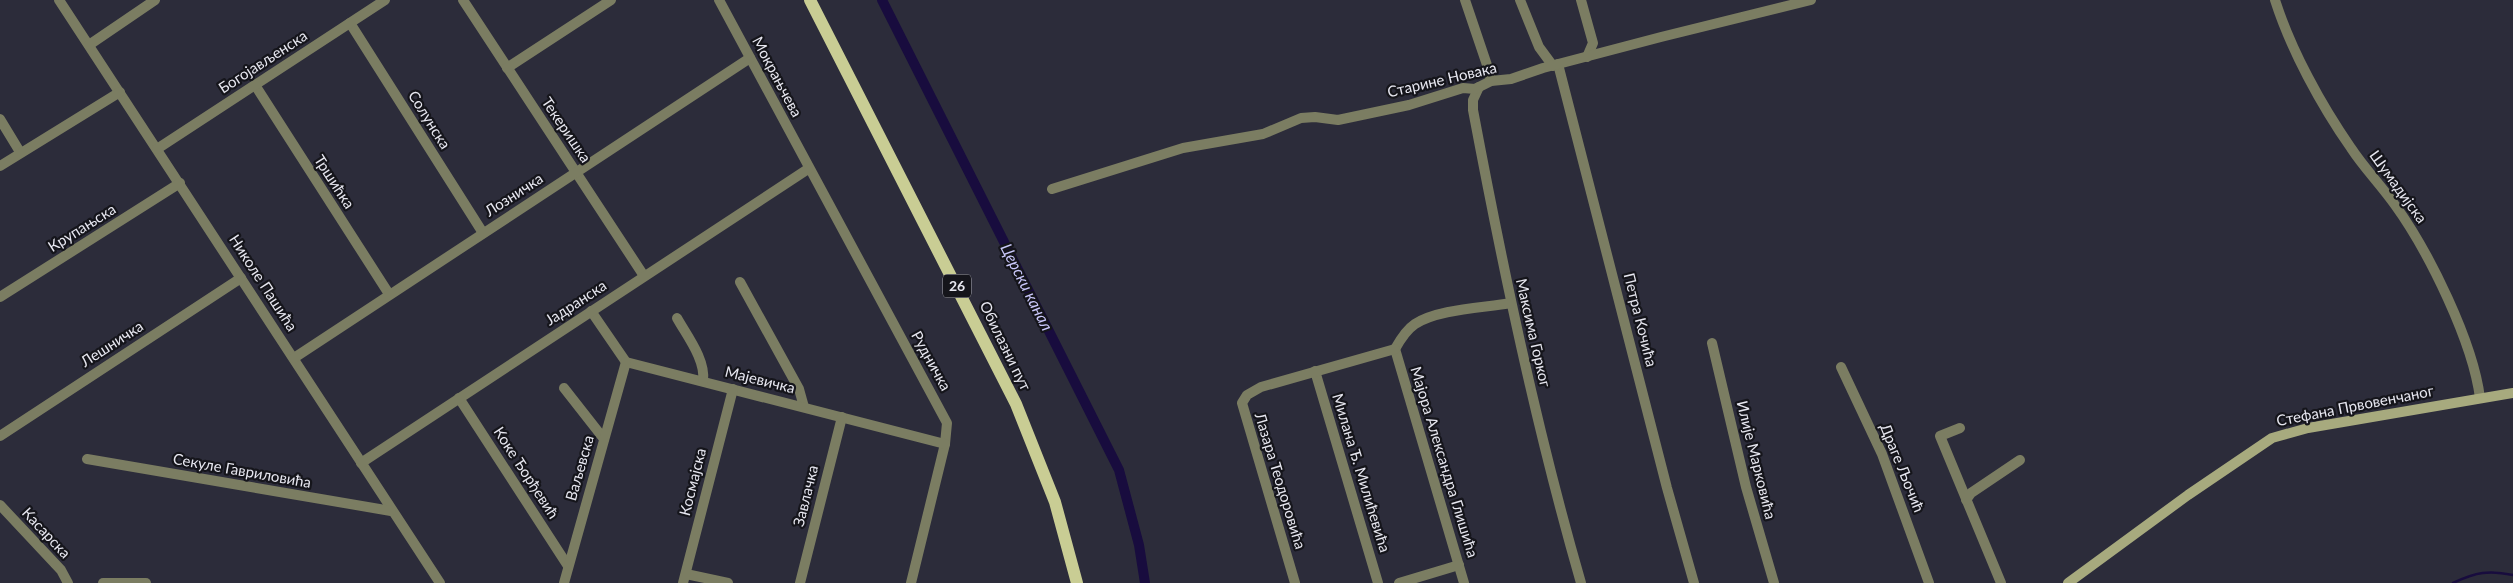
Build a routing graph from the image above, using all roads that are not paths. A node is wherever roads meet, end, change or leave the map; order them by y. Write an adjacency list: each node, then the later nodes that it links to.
1 (59, 0): 14 (street, Николе Пашића)
2 (154, 0): 14 (street)
3 (385, 0): 13 (street, Богојављенска)
4 (463, 0): 18 (street, Текеришка)
5 (611, 0): 18 (street)
6 (719, 0): 16 (street, Мокрањчева)
7 (810, 0): 75 (main road, Обилазни пут / 26)
8 (1465, 0): 19 (street)
9 (1520, 0): 17 (street)
10 (1580, 0): 15 (street)
11 (1811, 0): 15 (street, Старине Новака)
12 (2275, 0): 51 (street, Шумадијска)
13 (350, 23): 20 (street, Богојављенска); 31 (street, Солунска)
14 (89, 45): 22 (street, Николе Пашића)
15 (1587, 57): 17 (street, Старине Новака)
16 (750, 58): 27 (street, Мокрањчева); 28 (street, Лозничка)
17 (1555, 65): 19 (street, Старине Новака); 81 (street, Петра Кочића)
18 (507, 68): 28 (street, Текеришка)
19 (1491, 81): 21 (street, Старине Новака)
20 (254, 85): 24 (street, Богојављенска); 35 (street, Тршићка)
21 (1479, 87): 30 (street, Старине Новака); 37 (street, Максима Горког)
22 (120, 92): 24 (street, Николе Пашића); 25 (street)
23 (0, 119): 25 (street)
24 (157, 149): 29 (street, Николе Пашића)
25 (20, 152): 26 (street)
26 (0, 166)
27 (808, 169): 32 (street, Јадранска); 57 (street, Рудничка)
28 (576, 172): 31 (street, Лозничка); 32 (street, Текеришка)
29 (180, 183): 33 (street, Николе Пашића); 36 (street, Крупањска)
30 (1052, 189)
31 (483, 233): 35 (street, Лозничка)
32 (644, 276): 38 (street, Јадранска)
33 (241, 278): 42 (street, Николе Пашића); 55 (street, Лешничка)
34 (740, 282): 52 (street)
35 (389, 294): 42 (street, Лозничка)
36 (0, 298)
37 (1511, 303): 41 (street); 80 (street, Максима Горког)
38 (591, 311): 43 (street); 50 (street, Јадранска)
39 (677, 318): 46 (street)
40 (1712, 343): 82 (street, Илије Марковића)
41 (1395, 349): 45 (street, Лазара Теодоровића); 64 (street, Мајора Александра Глишића)
42 (294, 358): 60 (street, Николе Пашића)
43 (626, 362): 46 (street, Мајевичка); 56 (street, Ваљевска)
44 (1841, 367): 83 (street, Драге Љочић)
45 (1315, 371): 76 (street, Лазара Теодоровића); 77 (street, Милана Ђ. Милићевића)
46 (702, 381): 48 (street, Мајевичка)
47 (564, 388): 56 (street)
48 (733, 389): 52 (street, Мајевичка); 66 (street, Космајска)
49 (2513, 393): 51 (street, Стефана Првовенчаног)
50 (458, 398): 60 (street, Јадранска); 65 (street, Коке Ђорђевић)
51 (2480, 398): 85 (street, Стефана Првовенчаног)
52 (804, 407): 53 (street, Мајевичка)
53 (842, 417): 57 (street, Мајевичка); 73 (street, Завлачка)
54 (1960, 428): 61 (street)
55 (0, 436)
56 (604, 440): 65 (street, Ваљевска)
57 (945, 444): 74 (street, Рудничка)
58 (87, 460): 63 (street, Секуле Гавриловића)
59 (2020, 460): 61 (street)
60 (360, 463): 63 (street, Николе Пашића)
61 (1966, 500): 84 (street)
62 (0, 505): 67 (street, Касарска)
63 (391, 512): 70 (street, Николе Пашића)
64 (1459, 565): 78 (street); 79 (street, Мајора Александра Глишића)
65 (568, 566): 71 (street, Ваљевска)
66 (684, 578): 72 (street)
67 (68, 583)
68 (103, 583): 69 (street)
69 (146, 583)
70 (440, 583)
71 (564, 583)
72 (728, 583)
73 (800, 583)
74 (910, 583)
75 (1077, 583)
76 (1295, 583)
77 (1378, 583)
78 (1399, 583)
79 (1464, 583)
80 (1581, 583)
81 (1694, 583)
82 (1774, 583)
83 (1929, 583)
84 (2001, 583)
85 (2068, 583)

